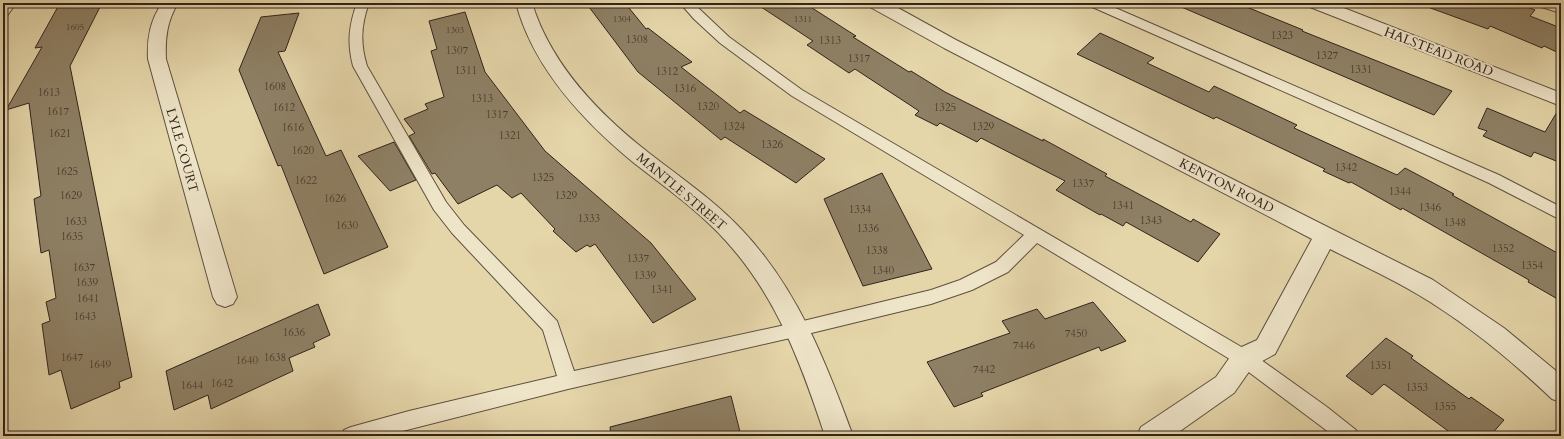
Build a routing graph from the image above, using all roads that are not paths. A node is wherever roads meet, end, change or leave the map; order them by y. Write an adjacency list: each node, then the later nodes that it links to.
1 (10, 3): 11 (lane)
2 (170, 3): 16 (street, LYLE COURT)
3 (364, 3): 19 (lane)
4 (524, 3): 17 (street, MANTLE STREET)
5 (686, 3): 14 (lane)
6 (876, 3): 15 (street, KENTON ROAD)
7 (1094, 3): 13 (lane)
8 (1316, 3): 12 (street, HALSTEAD ROAD)
9 (1542, 3): 10 (lane)
10 (1561, 10)
11 (3, 13)
12 (1561, 100)
13 (1561, 214)
14 (1036, 234): 17 (lane); 18 (lane)
15 (1326, 236): 18 (street); 20 (street, KENTON ROAD)
16 (225, 297)
17 (799, 330): 19 (lane); 22 (street, MANTLE STREET)
18 (1244, 358): 23 (street); 24 (lane)
19 (568, 381): 21 (lane)
20 (1561, 391)
21 (351, 436)
22 (839, 436)
23 (1151, 436)
24 (1349, 436)

